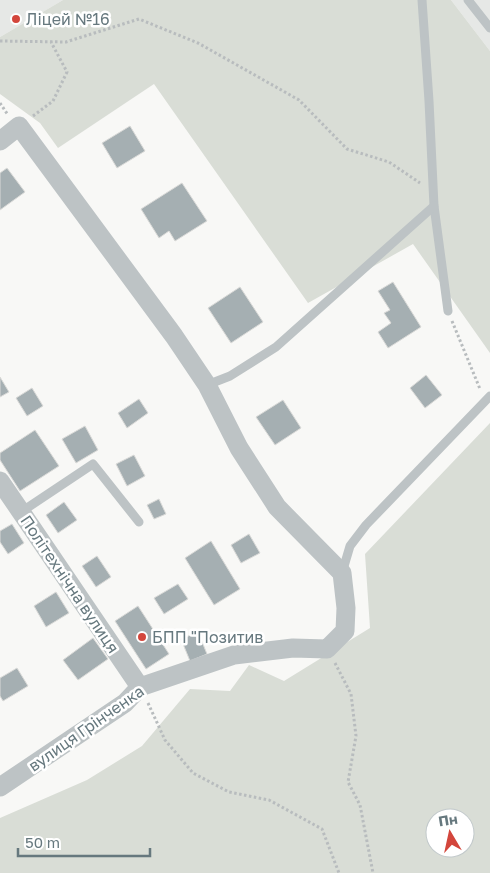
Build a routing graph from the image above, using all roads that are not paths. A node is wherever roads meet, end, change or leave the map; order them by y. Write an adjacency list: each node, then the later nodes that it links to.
1 (422, 0): 5 (lane)
2 (468, 0): 3 (lane)
3 (490, 28)
4 (0, 141): 7 (street)
5 (434, 206): 6 (lane); 7 (lane)
6 (448, 311)
7 (207, 385): 12 (street)
8 (487, 399): 12 (lane)
9 (0, 481): 10 (street, Політехнічна вулиця)
10 (21, 512): 11 (lane); 13 (street, Політехнічна вулиця)
11 (139, 522)
12 (342, 573): 13 (street, вулиця Грінченка)
13 (140, 687): 14 (street, вулиця Грінченка)
14 (0, 787)

